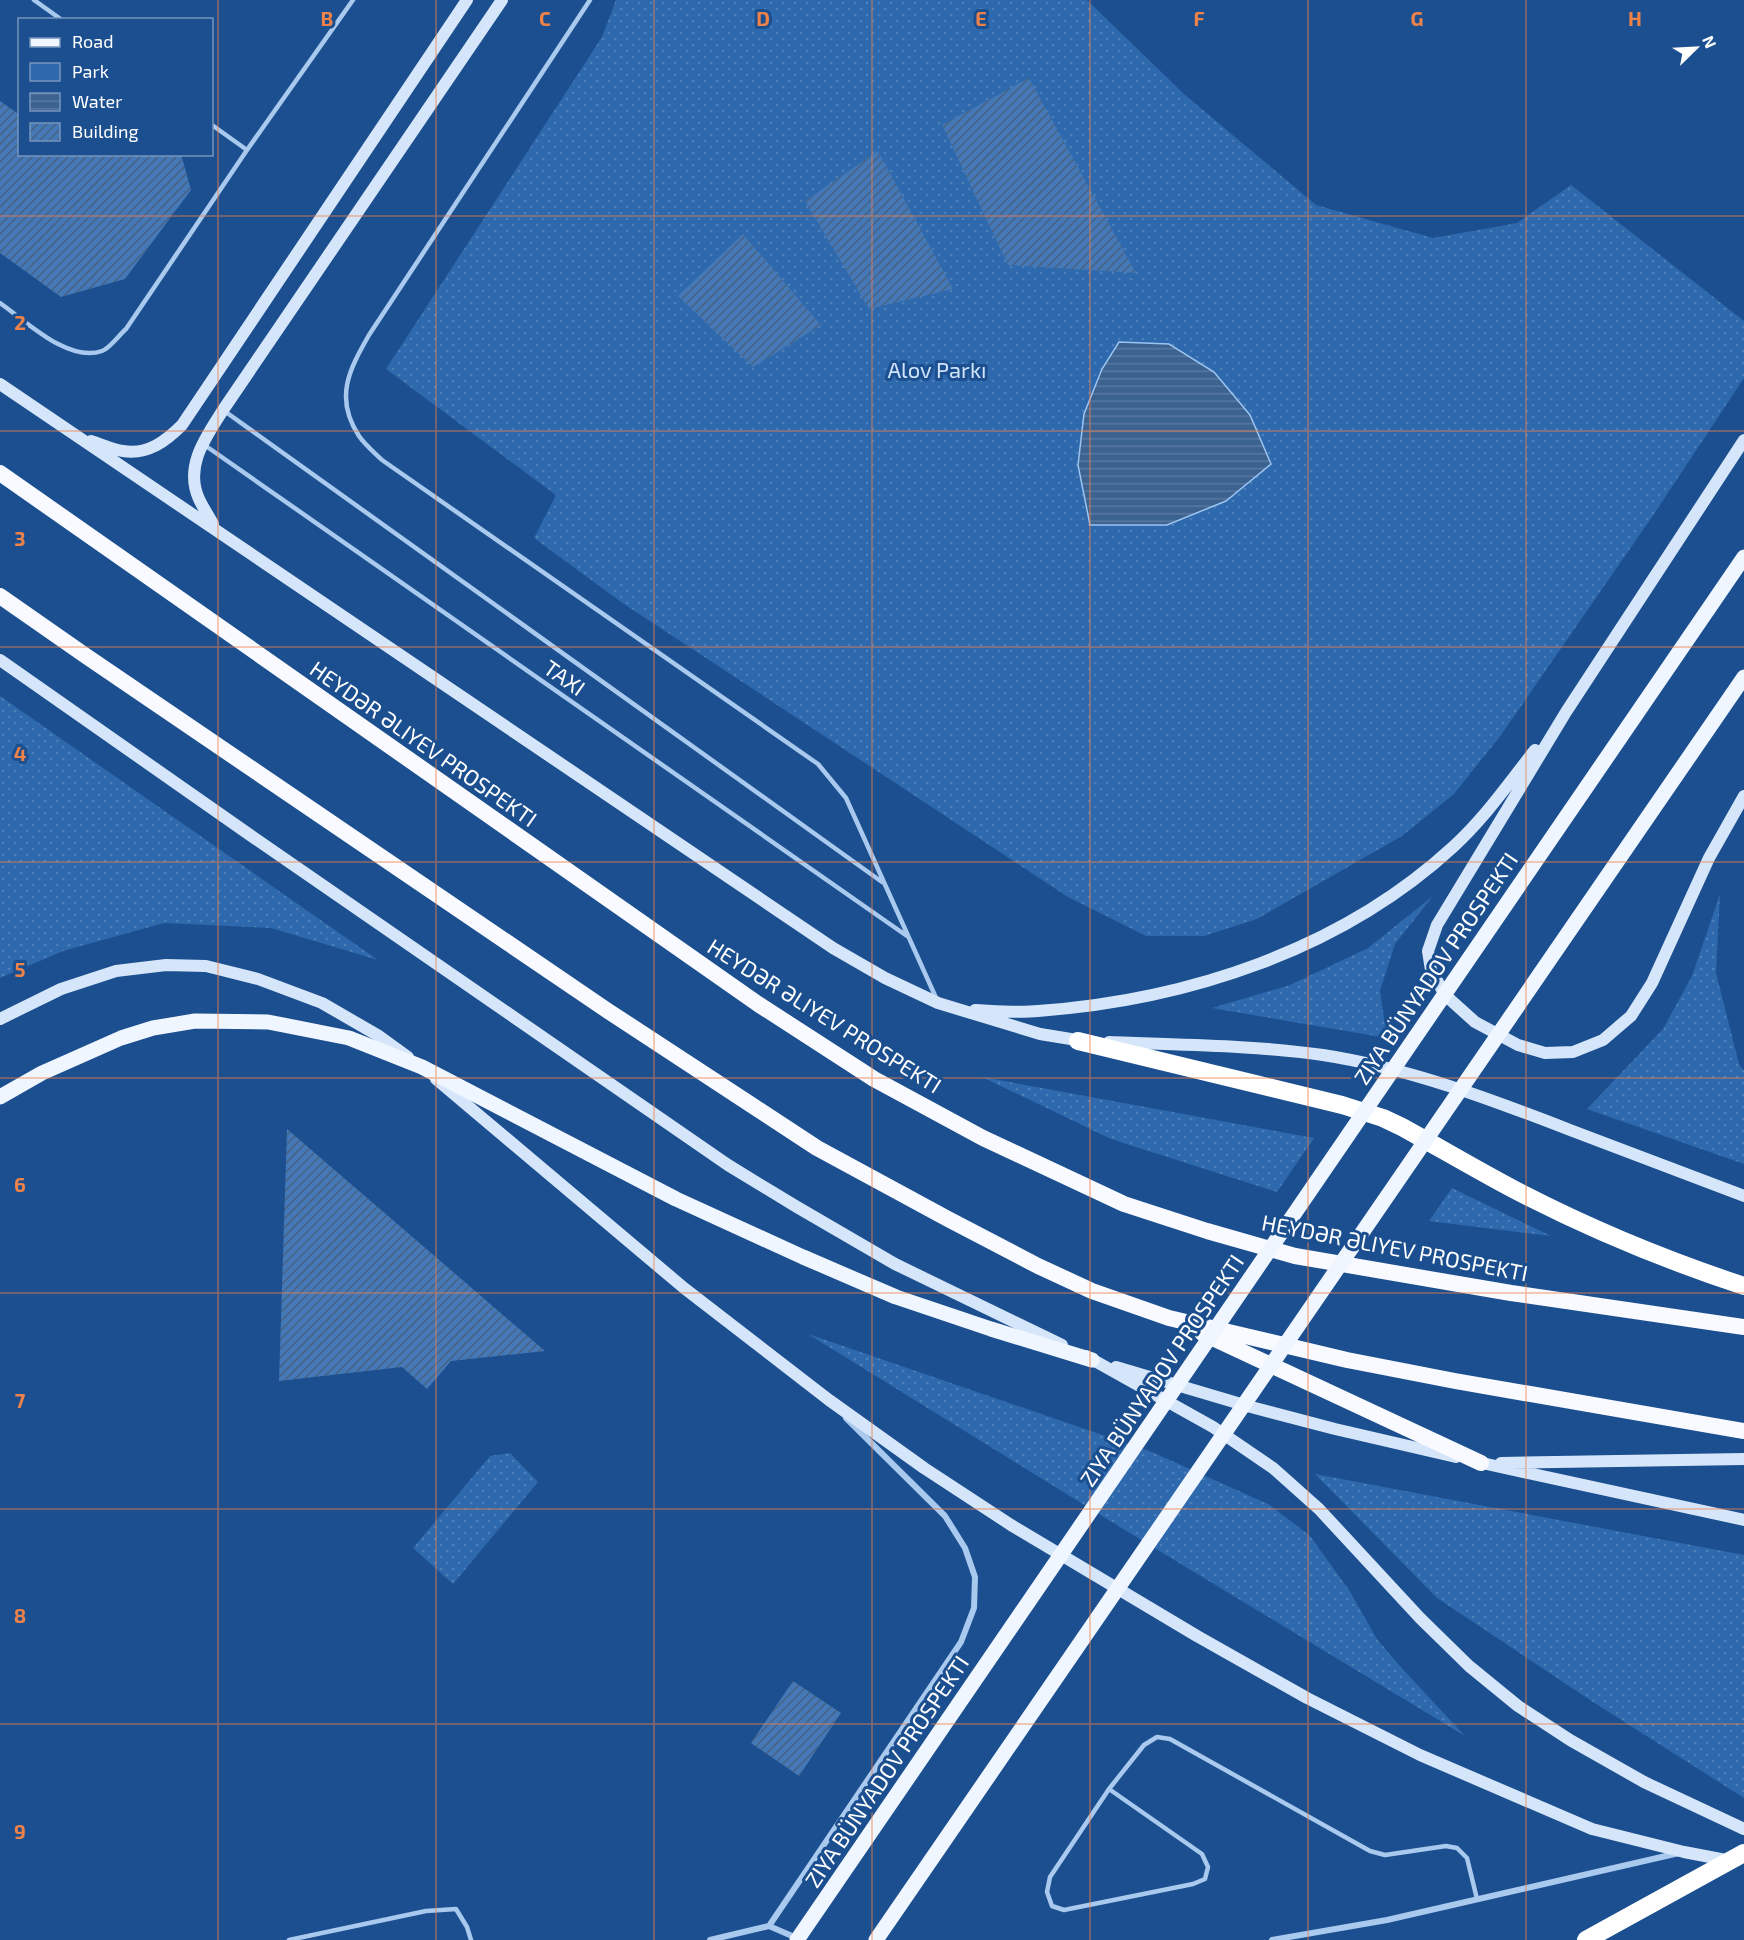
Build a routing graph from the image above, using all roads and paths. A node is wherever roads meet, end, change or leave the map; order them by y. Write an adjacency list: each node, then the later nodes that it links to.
1 (34, 0): 6 (lane)
2 (353, 0): 8 (lane)
3 (466, 0): 12 (main road)
4 (502, 0): 11 (main road)
5 (590, 0): 23 (lane)
6 (59, 18)
7 (213, 126): 8 (lane)
8 (247, 150): 9 (lane)
9 (0, 303)
10 (0, 384): 12 (main road)
11 (223, 410): 14 (main road); 23 (lane, TAXI)
12 (79, 437): 16 (main road)
13 (1744, 440): 21 (main road)
14 (203, 443): 16 (main road); 24 (lane, TAXI)
15 (0, 473): 34 (highway, HEYDƏR ƏLIYEV PROSPEKTI)
16 (215, 528): 25 (main road)
17 (1744, 557): 51 (main road, ZIYA BÜNYADOV PROSPEKTI, bridge)
18 (0, 596): 33 (highway)
19 (0, 660): 35 (main road)
20 (1744, 677): 53 (main road, bridge)
21 (1566, 712): 22 (main road); 26 (main road)
22 (1744, 796)
23 (884, 884): 24 (lane)
24 (909, 938): 25 (lane)
25 (938, 1003): 26 (main road)
26 (960, 1010): 28 (main road)
27 (0, 1019): 29 (main road)
28 (1078, 1041): 31 (main road); 32 (highway)
29 (422, 1067): 30 (main road); 35 (main road); 36 (main road)
30 (0, 1097)
31 (1744, 1196)
32 (1744, 1286)
33 (1168, 1318): 37 (highway); 39 (highway)
34 (1744, 1327)
35 (1092, 1360): 39 (main road); 42 (main road)
36 (829, 1400): 43 (main road); 47 (street)
37 (1744, 1431)
38 (1744, 1459): 39 (main road)
39 (1481, 1463): 40 (main road)
40 (1744, 1520)
41 (1109, 1789): 41 (lane); 46 (lane)
42 (1744, 1828)
43 (1684, 1852): 45 (main road); 46 (street)
44 (1744, 1853): 55 (highway, bridge)
45 (1744, 1863)
46 (1478, 1899): 54 (street)
47 (769, 1926): 50 (street); 52 (street)
48 (289, 1940): 49 (lane)
49 (471, 1940)
50 (710, 1940)
51 (797, 1940)
52 (802, 1940)
53 (876, 1940)
54 (1272, 1940)
55 (1586, 1940)

